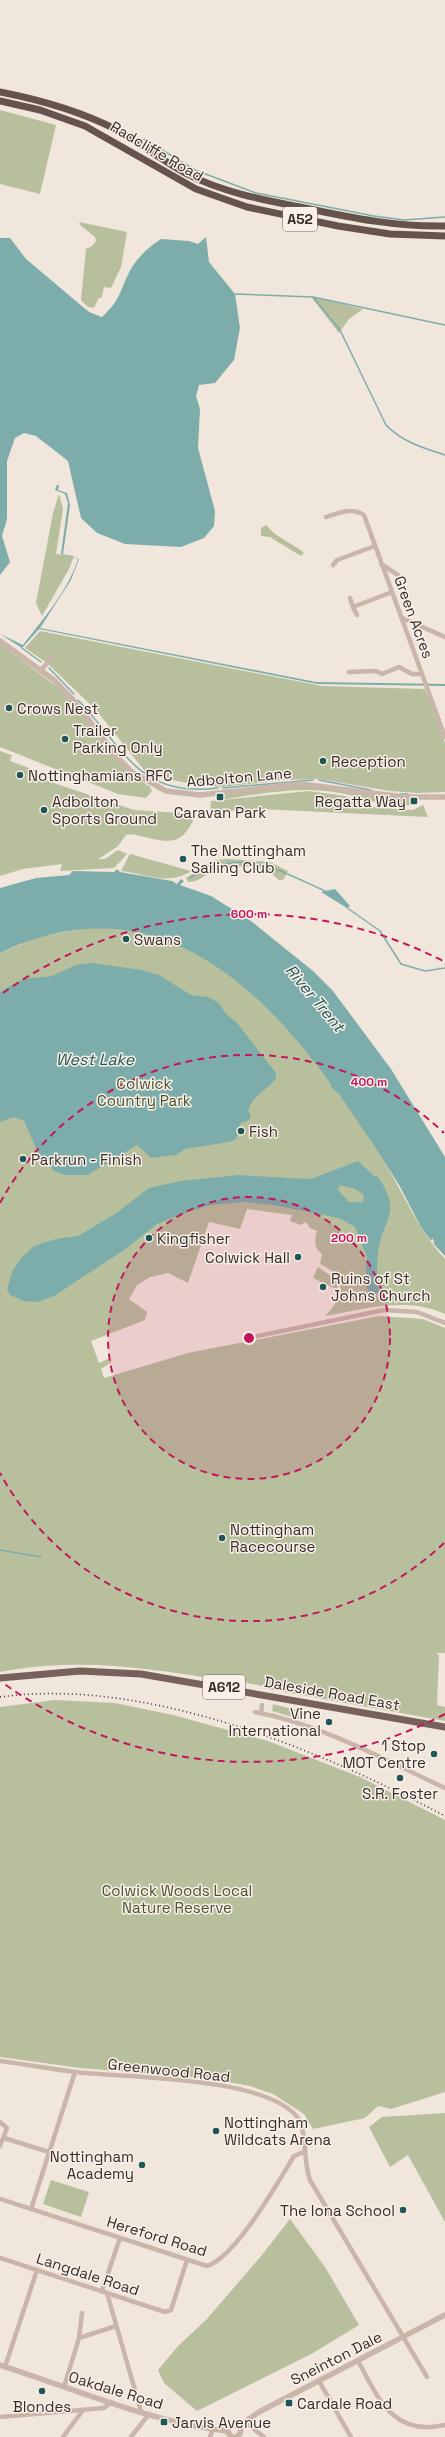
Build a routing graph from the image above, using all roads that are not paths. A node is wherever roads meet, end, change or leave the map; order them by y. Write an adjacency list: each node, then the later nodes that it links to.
1 (0, 92): 3 (highway, Radcliffe Road / A52)
2 (0, 101): 4 (highway, Radcliffe Road / A52)
3 (445, 226)
4 (445, 236)
5 (326, 517): 6 (street, Green Acres)
6 (375, 546): 7 (street); 8 (street, Green Acres)
7 (333, 565)
8 (382, 567): 9 (street); 10 (street, Green Acres)
9 (398, 575)
10 (392, 592): 12 (street); 14 (street, Green Acres)
11 (350, 598): 12 (street)
12 (353, 607): 13 (street)
13 (357, 615)
14 (402, 618): 15 (street); 20 (street, Green Acres)
15 (445, 636)
16 (0, 641): 18 (street, Adbolton Lane)
17 (53, 656): 18 (street)
18 (42, 669): 22 (street, Adbolton Lane)
19 (349, 672): 20 (street, Green Acres)
20 (422, 674): 21 (street, Green Acres)
21 (445, 737)
22 (445, 797)
23 (445, 1323): 24 (street)
24 (253, 1337)
25 (0, 1678): 27 (main road, Daleside Road East / A612)
26 (262, 1705): 28 (street)
27 (445, 1727)
28 (445, 1788)
29 (0, 2060): 30 (street, Greenwood Road)
30 (75, 2072): 34 (street); 35 (street, Greenwood Road)
31 (0, 2122): 32 (street)
32 (4, 2138): 33 (street); 34 (street)
33 (0, 2146)
34 (49, 2152): 37 (street)
35 (304, 2152): 40 (street, Hereford Road); 47 (street, Greenwood Road)
36 (0, 2199): 37 (street, Hereford Road)
37 (31, 2209): 38 (street, Hereford Road)
38 (120, 2238): 40 (street, Hereford Road); 42 (street)
39 (0, 2258): 41 (street, Langdale Road)
40 (187, 2260): 43 (street, Langdale Road)
41 (37, 2270): 42 (street, Langdale Road); 50 (street)
42 (102, 2291): 43 (street, Langdale Road)
43 (107, 2293): 46 (street)
44 (82, 2314): 48 (street)
45 (445, 2315): 47 (street, Sneinton Dale)
46 (116, 2326): 48 (street); 56 (street)
47 (405, 2336): 49 (street, Sneinton Dale); 51 (street, Greenwood Road)
48 (79, 2338): 53 (street)
49 (358, 2361): 52 (street, Sneinton Dale); 60 (street)
50 (3, 2366): 53 (street, Oakdale Road)
51 (427, 2377)
52 (319, 2381): 59 (street, Sneinton Dale); 69 (street)
53 (64, 2387): 54 (street, Oakdale Road)
54 (111, 2402): 55 (street); 56 (street, Oakdale Road)
55 (83, 2410): 58 (street); 63 (street)
56 (141, 2411): 57 (street, Oakdale Road)
57 (150, 2414): 61 (street, Oakdale Road); 64 (street)
58 (0, 2416)
59 (242, 2424): 62 (street, Sneinton Dale); 67 (street); 68 (street)
60 (445, 2425)
61 (212, 2429): 62 (street, Oakdale Road); 65 (street)
62 (228, 2431): 66 (street)
63 (63, 2437)
64 (132, 2437)
65 (210, 2437)
66 (232, 2437)
67 (236, 2437)
68 (264, 2437)
69 (351, 2437)

